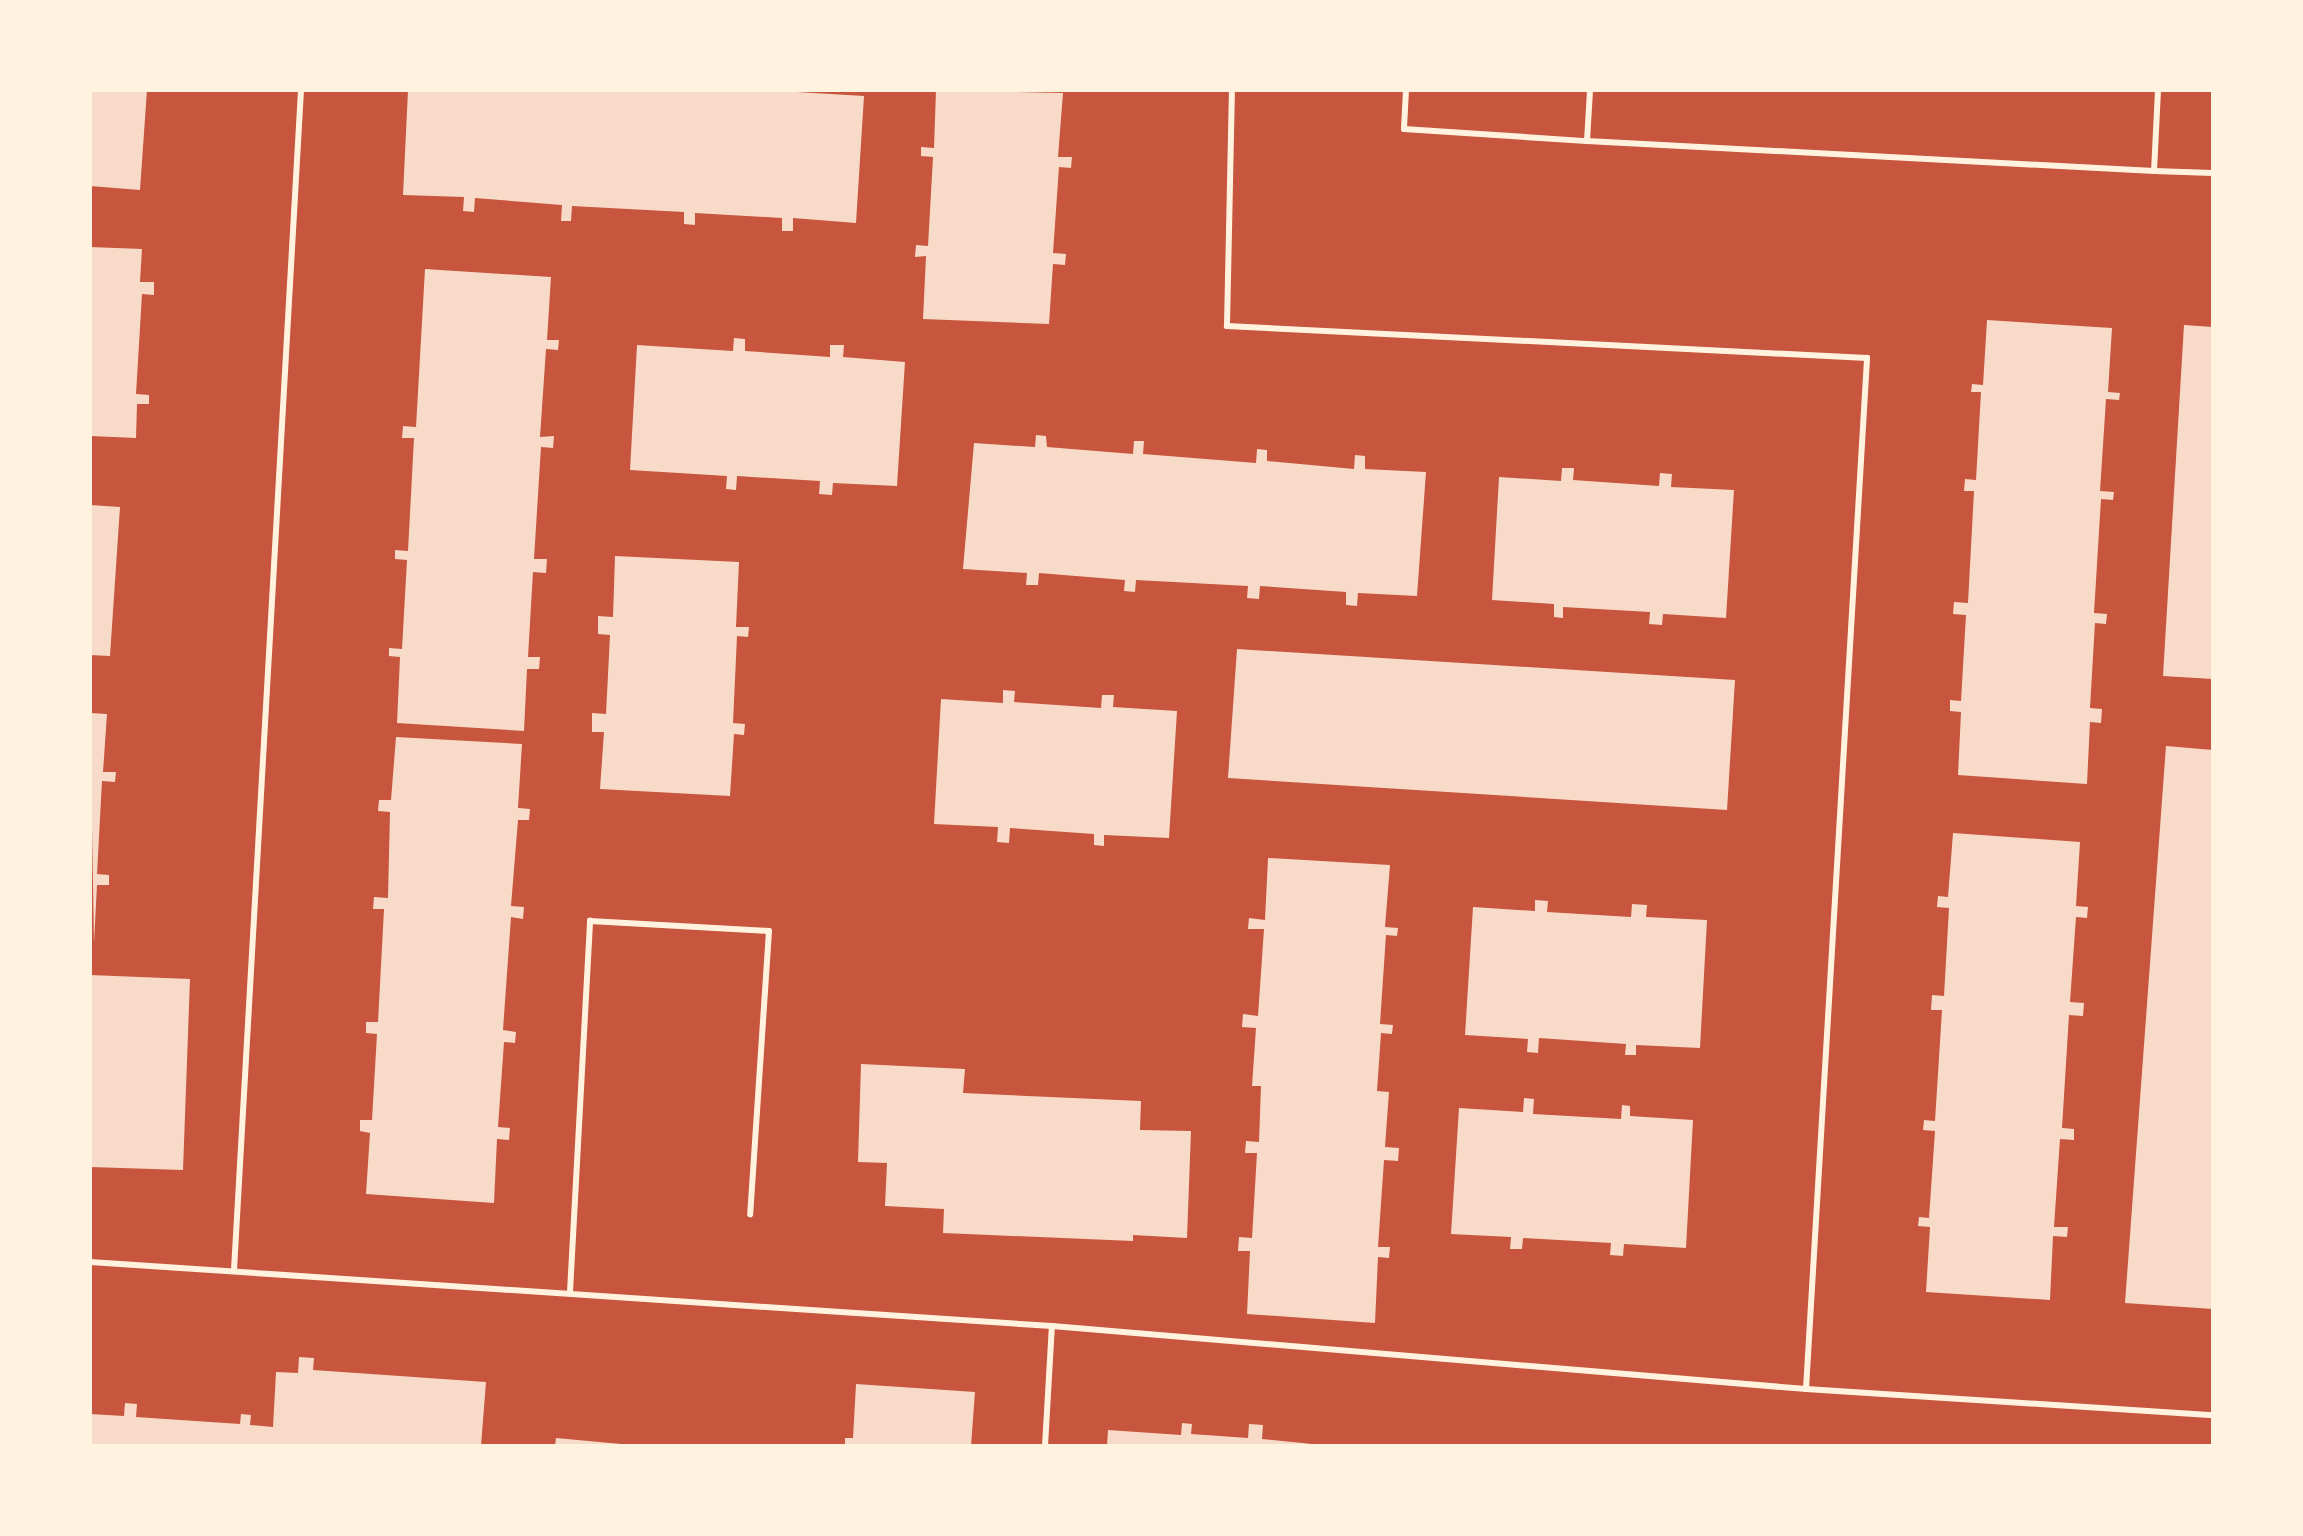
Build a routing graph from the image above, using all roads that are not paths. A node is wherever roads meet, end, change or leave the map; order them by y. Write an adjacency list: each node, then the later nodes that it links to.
1 (301, 90): 11 (lane)
2 (1232, 90): 14 (lane)
3 (1406, 90): 6 (lane)
4 (1590, 90): 6 (lane)
5 (2158, 90): 7 (lane)
6 (1587, 141): 7 (lane)
7 (2154, 171): 8 (lane)
8 (2213, 173)
9 (750, 1214): 12 (lane)
10 (90, 1262): 11 (lane)
11 (234, 1270): 12 (lane)
12 (570, 1292): 13 (lane)
13 (1052, 1326): 14 (lane); 16 (lane)
14 (1806, 1389): 15 (lane)
15 (2213, 1415)
16 (1045, 1446)

